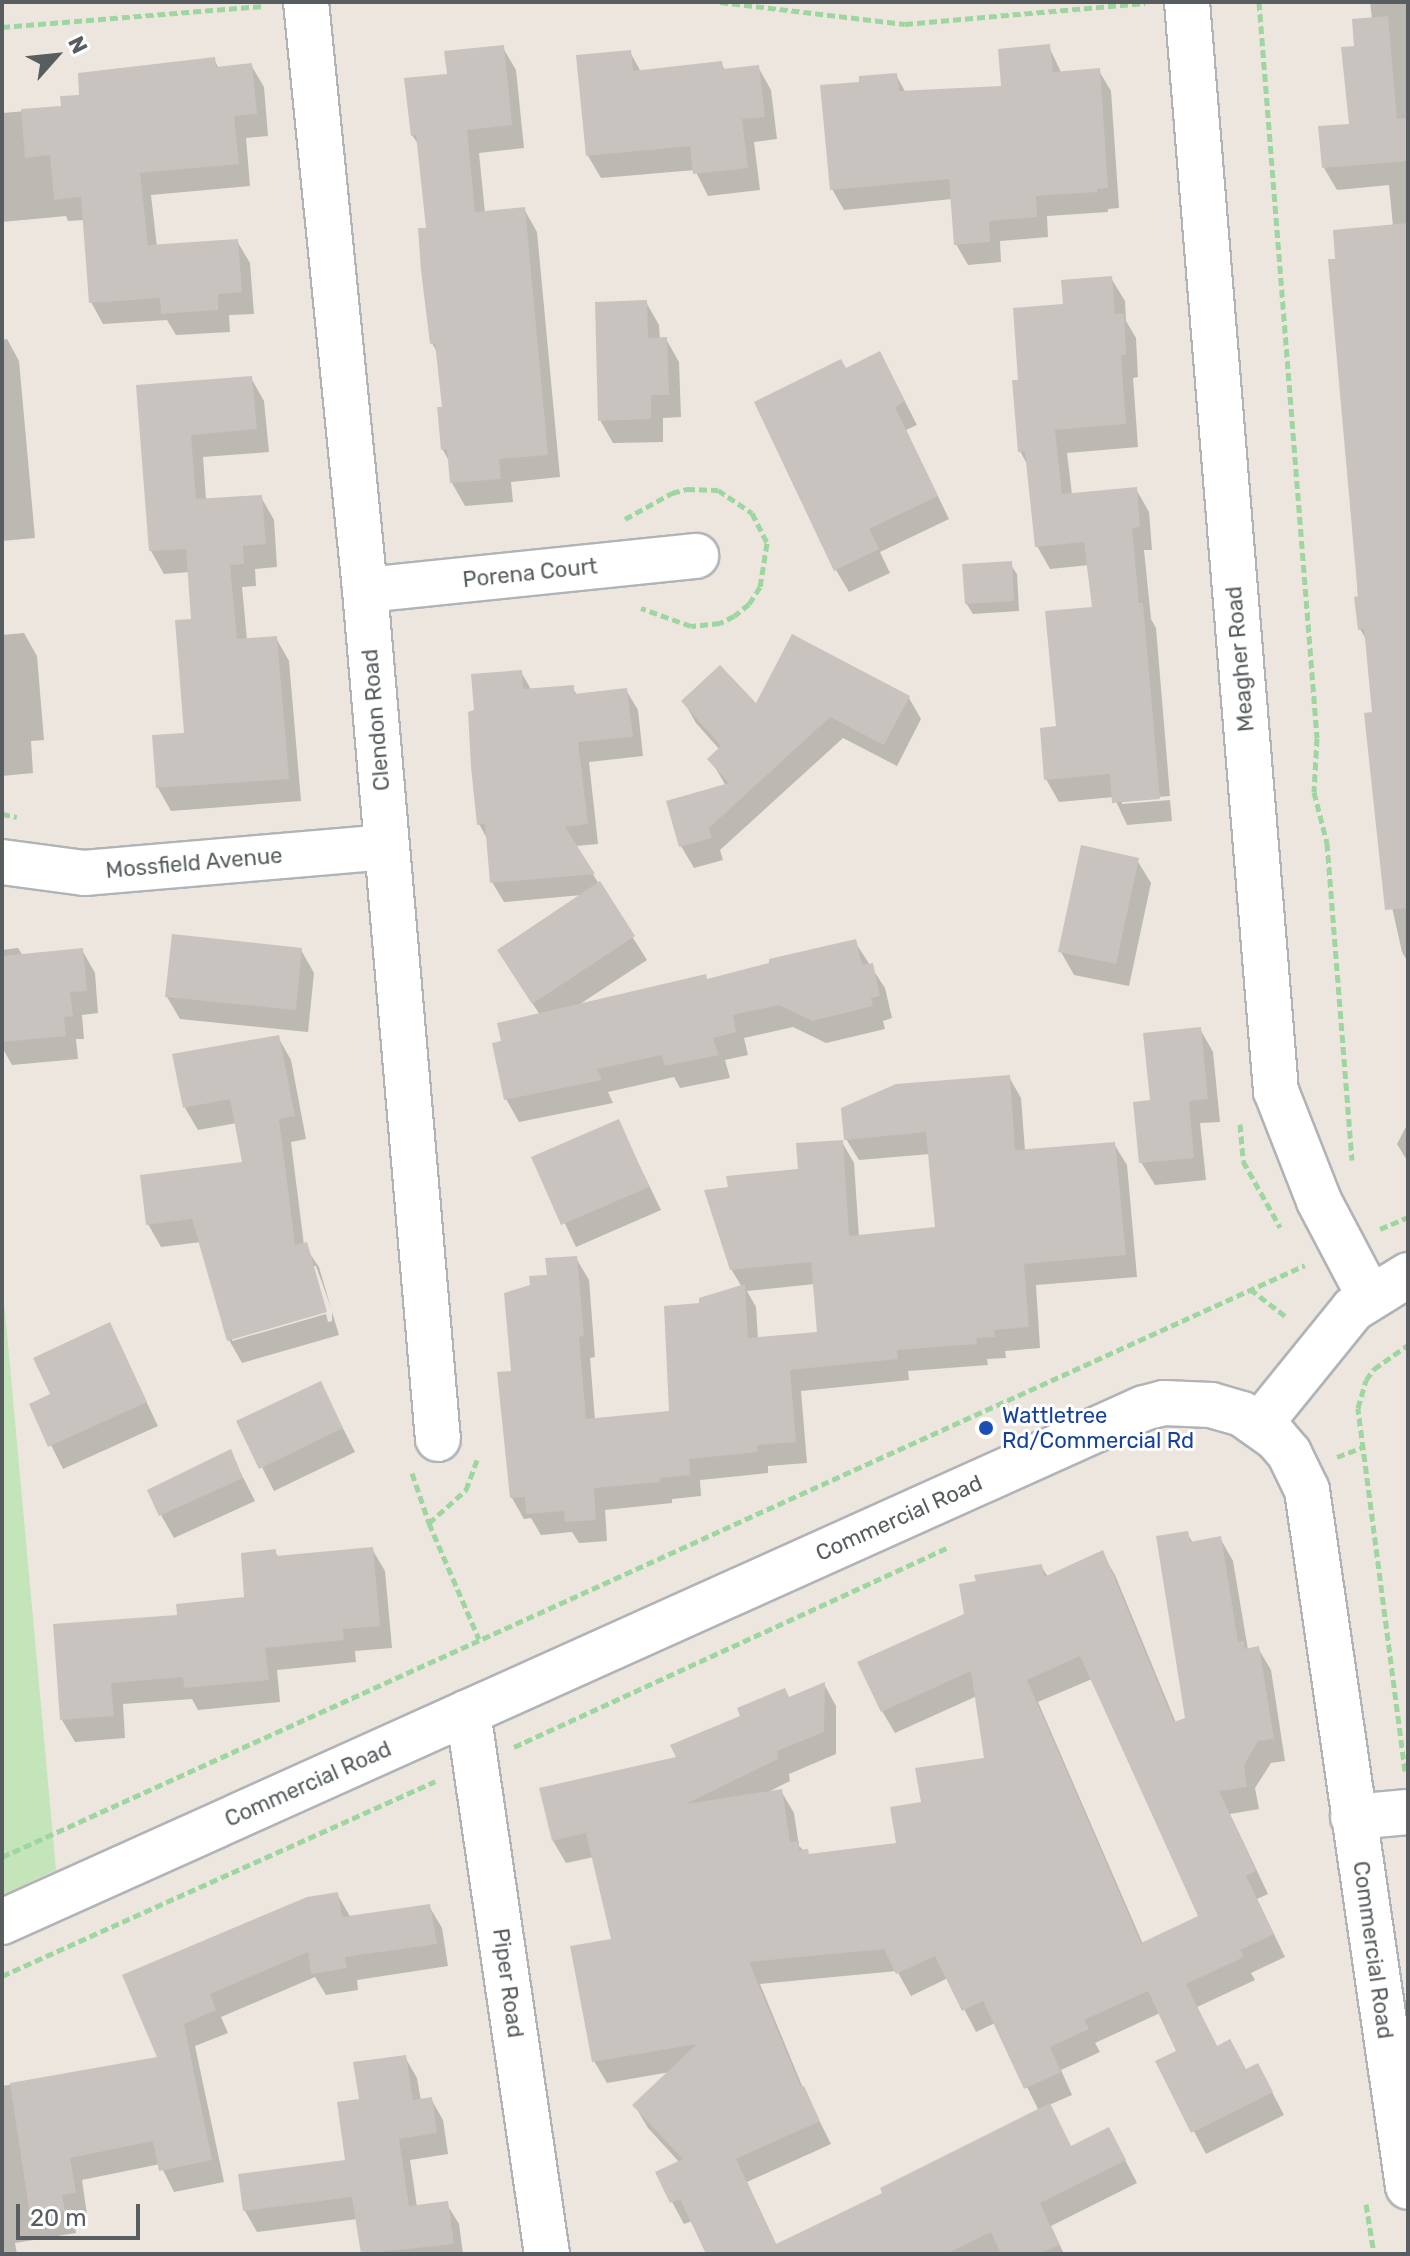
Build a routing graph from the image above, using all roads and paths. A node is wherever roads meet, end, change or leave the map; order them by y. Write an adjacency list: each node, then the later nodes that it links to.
1 (720, 2): 3 (path)
2 (1259, 2): 10 (path)
3 (1167, 3): 16 (street, Meagher Road)
4 (285, 4): 5 (path); 7 (street, Clendon Road)
5 (2, 27)
6 (696, 556): 7 (street, Porena Court)
7 (365, 590): 8 (street, Clendon Road)
8 (387, 847): 9 (street, Mossfield Avenue); 22 (street, Clendon Road)
9 (2, 862)
10 (1352, 1166)
11 (1376, 1216): 12 (path)
12 (1408, 1217)
13 (1304, 1266): 15 (path)
14 (1408, 1275): 16 (street)
15 (1250, 1289): 17 (path); 31 (path)
16 (1369, 1296): 21 (street)
17 (1285, 1316)
18 (1408, 1345): 20 (path)
19 (1354, 1370): 20 (path)
20 (1366, 1380): 23 (path)
21 (1260, 1424): 26 (street, Commercial Road); 30 (street, Commercial Road)
22 (438, 1439)
23 (1363, 1447): 24 (path); 29 (path)
24 (1332, 1459)
25 (958, 1543): 27 (path)
26 (468, 1712): 32 (street, Commercial Road); 35 (street, Piper Road)
27 (514, 1747)
28 (435, 1781): 33 (path)
29 (1407, 1795): 30 (street)
30 (1353, 1817): 34 (street, Commercial Road)
31 (2, 1857)
32 (2, 1922)
33 (2, 1976)
34 (1408, 2187)
35 (547, 2254)

